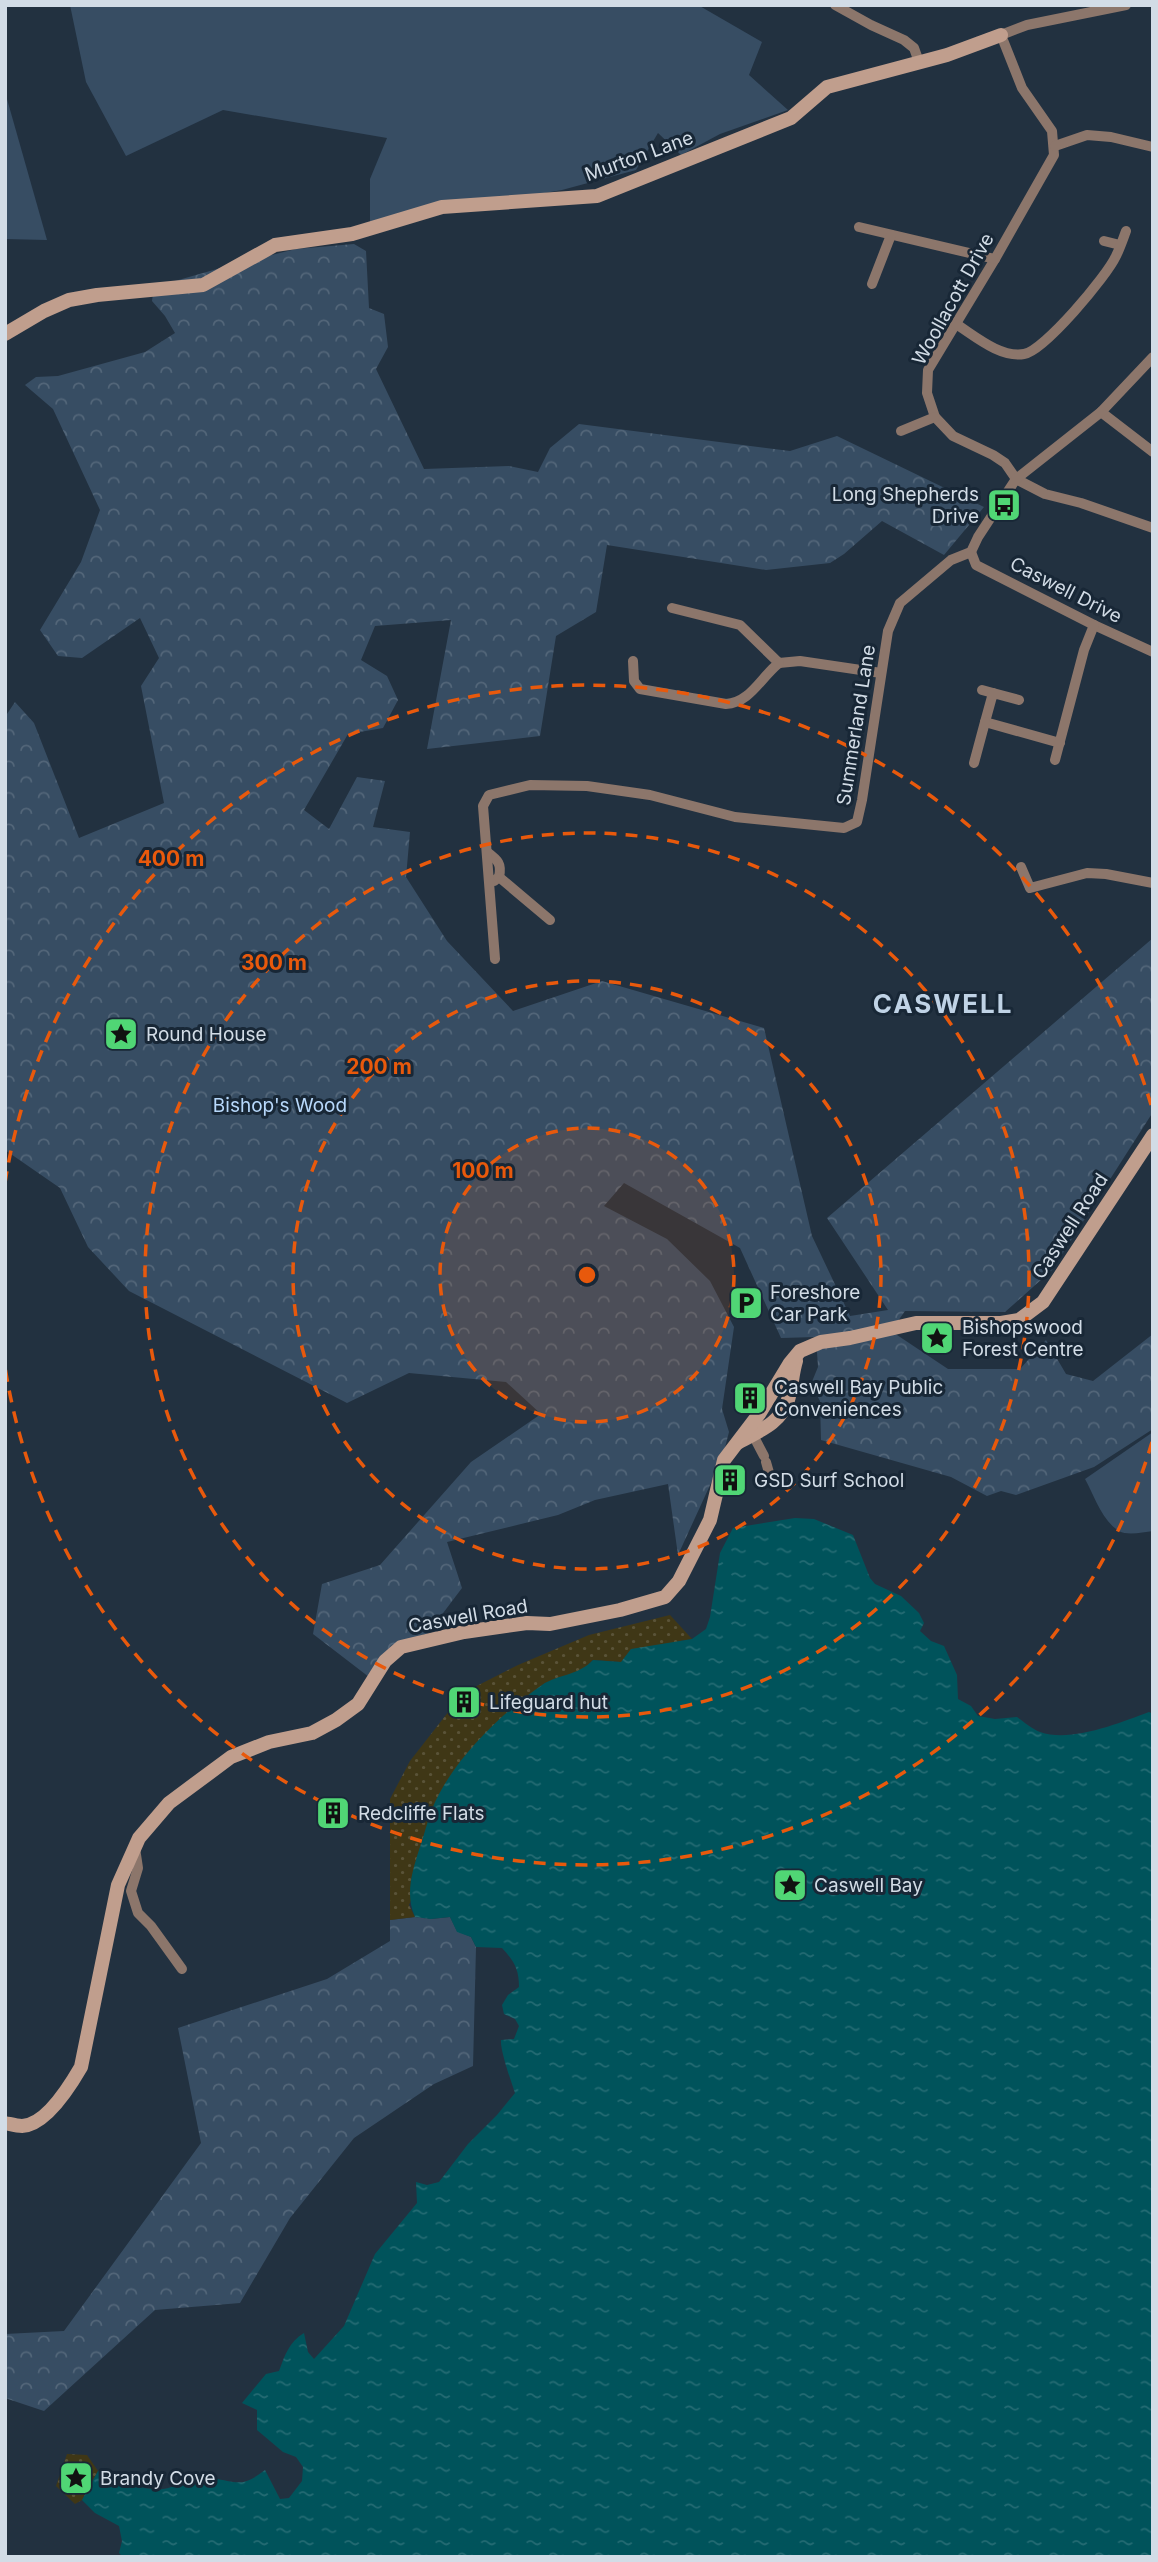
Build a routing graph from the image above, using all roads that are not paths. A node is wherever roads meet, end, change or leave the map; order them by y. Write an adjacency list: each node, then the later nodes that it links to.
1 (835, 5): 4 (street)
2 (1126, 5): 3 (street, Murton Lane)
3 (1001, 36): 4 (street, Murton Lane); 5 (street)
4 (919, 62): 15 (street, Murton Lane)
5 (1055, 146): 6 (street); 12 (street, Woollacott Drive)
6 (1153, 147)
7 (859, 227): 9 (street)
8 (1126, 231): 11 (street)
9 (891, 235): 12 (street); 13 (street)
10 (1104, 241): 11 (street)
11 (1120, 245): 14 (street)
12 (995, 259): 14 (street, Woollacott Drive)
13 (872, 284)
14 (956, 324): 18 (street, Woollacott Drive)
15 (5, 334)
16 (1153, 357): 17 (street)
17 (1101, 412): 20 (street); 21 (street)
18 (935, 417): 19 (street); 21 (street)
19 (901, 430)
20 (1153, 452)
21 (1016, 479): 22 (street); 23 (street)
22 (1153, 528)
23 (971, 552): 25 (street, Caswell Drive); 29 (street, Summerland Lane)
24 (672, 608): 28 (street)
25 (1094, 625): 26 (street, Caswell Drive); 34 (street)
26 (1153, 652)
27 (633, 662): 28 (street)
28 (779, 663): 29 (street)
29 (881, 673): 37 (street, Summerland Lane)
30 (982, 690): 31 (street)
31 (993, 693): 32 (street); 33 (street)
32 (1019, 700)
33 (985, 722): 34 (street); 36 (street)
34 (1060, 743): 35 (street)
35 (1055, 760)
36 (974, 763)
37 (487, 852): 39 (street, Summerland Lane); 41 (street, Summerland Lane)
38 (1021, 867): 40 (street)
39 (499, 877): 41 (street); 42 (street, Summerland Lane)
40 (1153, 883)
41 (488, 885): 43 (street, Summerland Lane)
42 (550, 920)
43 (495, 959)
44 (1153, 1135): 45 (street, Caswell Road)
45 (800, 1351): 46 (street); 47 (street, Caswell Road)
46 (752, 1435): 47 (street); 48 (street)
47 (735, 1444): 49 (street, Caswell Road)
48 (772, 1483)
49 (135, 1847): 50 (street); 51 (street, Caswell Road)
50 (182, 1969)
51 (5, 2123)

